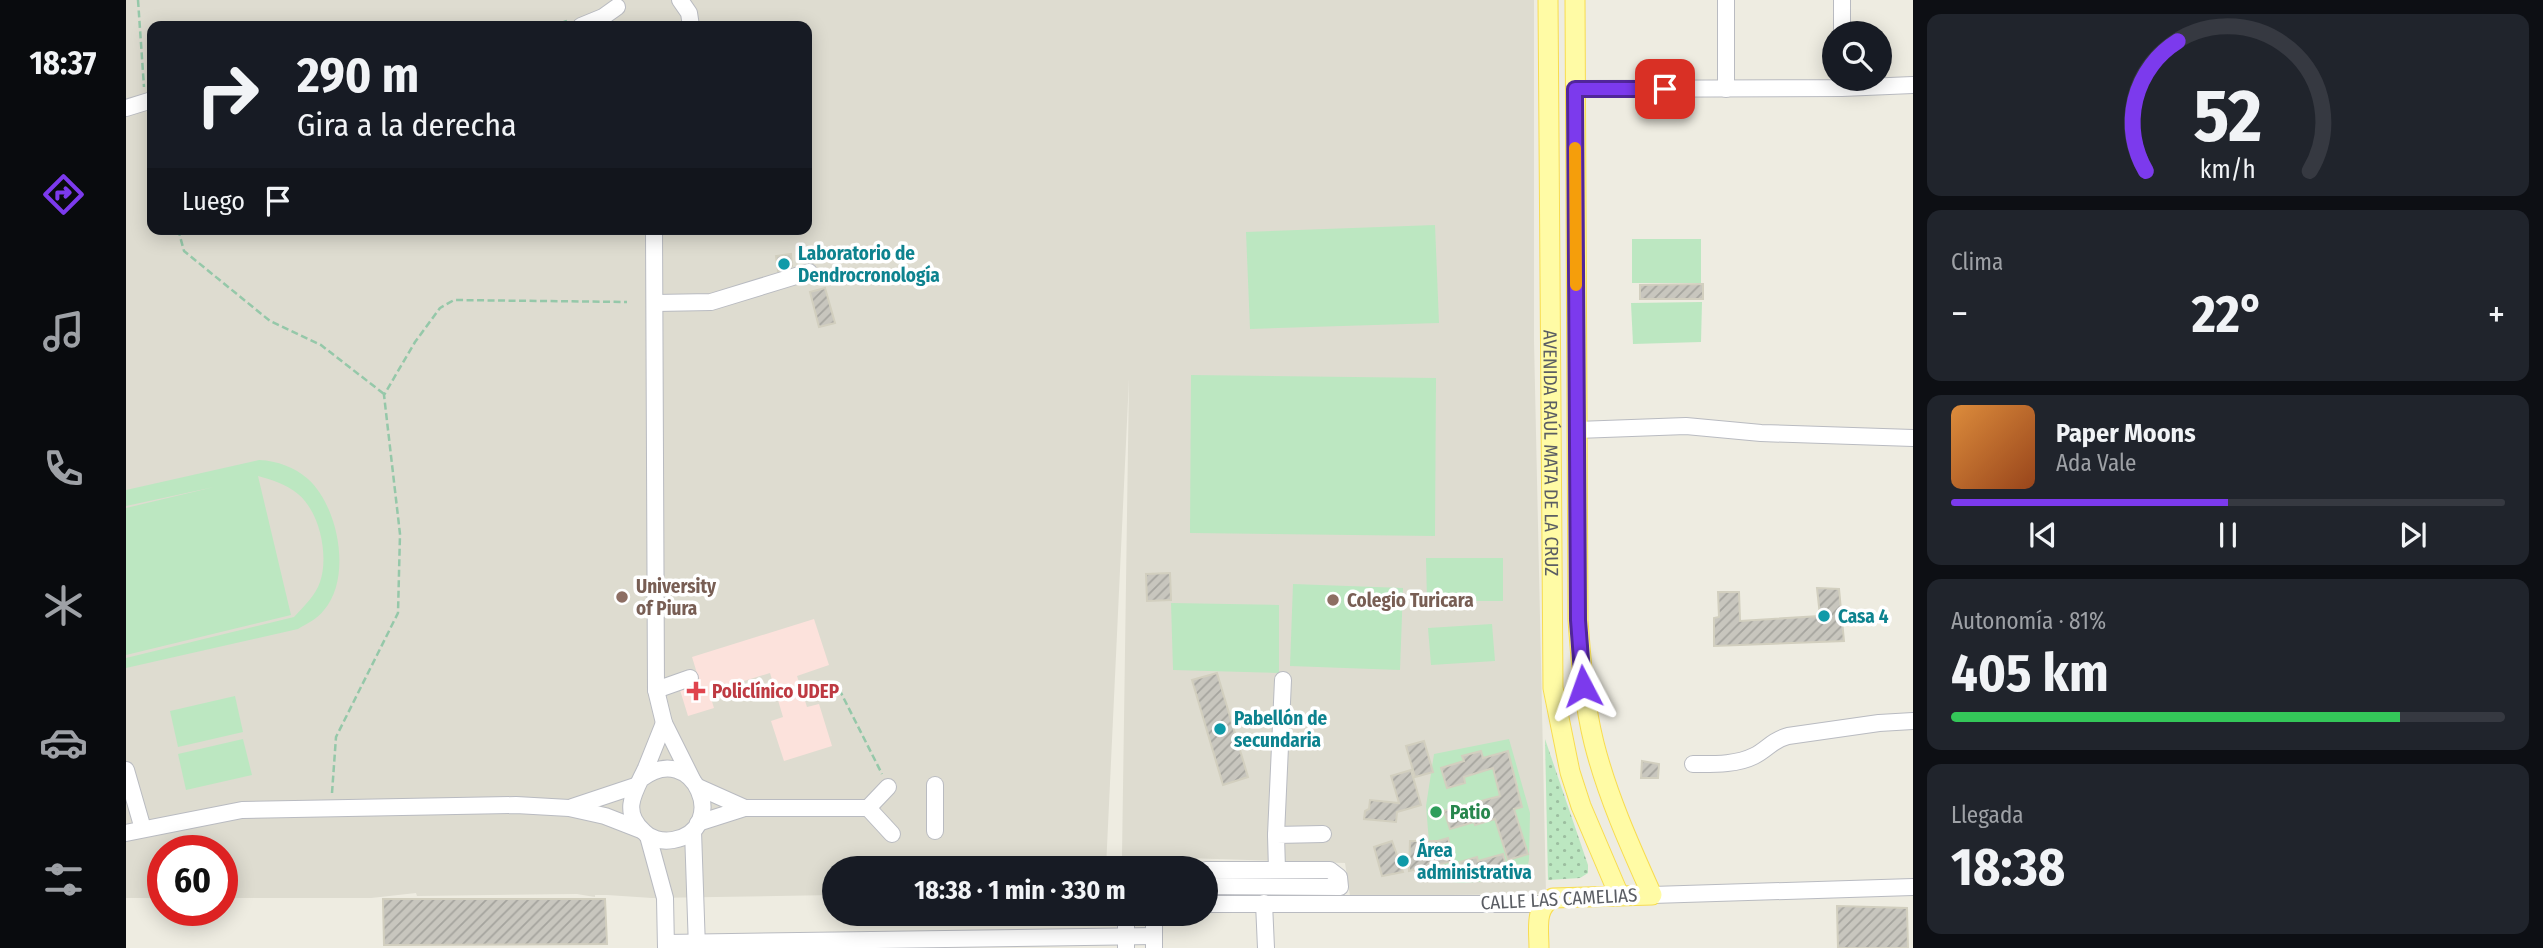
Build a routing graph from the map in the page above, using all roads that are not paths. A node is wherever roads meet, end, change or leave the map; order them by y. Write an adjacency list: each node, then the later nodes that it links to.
1 (680, 0): 9 (street)
2 (1548, 0): 45 (main road, AVENIDA RAÚL MATA DE LA CRUZ)
3 (1575, 0): 14 (main road, AVENIDA RAÚL MATA DE LA CRUZ)
4 (1726, 0): 15 (street)
5 (1842, 0): 10 (street)
6 (619, 3): 7 (street); 8 (street)
7 (584, 21)
8 (613, 21)
9 (690, 21)
10 (1842, 21)
11 (1892, 84): 13 (street)
12 (1822, 85): 15 (street)
13 (1913, 85)
14 (1575, 89): 15 (street); 21 (main road, AVENIDA RAÚL MATA DE LA CRUZ)
15 (1716, 93)
16 (147, 96): 17 (street)
17 (126, 108)
18 (654, 235): 20 (street)
19 (809, 272): 20 (street)
20 (656, 303): 25 (street)
21 (1577, 430): 22 (street); 51 (main road, AVENIDA RAÚL MATA DE LA CRUZ)
22 (1913, 438)
23 (691, 678): 25 (street)
24 (1283, 680): 44 (street)
25 (656, 690): 27 (street)
26 (1913, 721): 28 (street)
27 (664, 723): 30 (street); 31 (street)
28 (1693, 764)
29 (126, 770): 38 (street)
30 (638, 783): 31 (street); 34 (street); 41 (street)
31 (695, 783): 35 (street); 37 (street)
32 (935, 785): 39 (street)
33 (888, 787): 36 (street)
34 (569, 808): 38 (street); 41 (street)
35 (745, 808): 36 (street); 37 (street)
36 (868, 808): 42 (street)
37 (695, 827): 41 (street); 59 (street)
38 (143, 829): 40 (street)
39 (935, 831)
40 (126, 833)
41 (645, 833): 61 (street)
42 (892, 834)
43 (1323, 834): 44 (street)
44 (1276, 835): 47 (street)
45 (1602, 854): 50 (main road, AVENIDA RAÚL MATA DE LA CRUZ); 52 (main road)
46 (1218, 870): 47 (street)
47 (1277, 870): 48 (street)
48 (1218, 886)
49 (1913, 887): 51 (street, CALLE LAS CAMELIAS)
50 (1619, 895): 51 (main road, CALLE LAS CAMELIAS); 52 (main road, CALLE LAS CAMELIAS)
51 (1652, 895)
52 (1567, 897): 55 (main road, CALLE LAS CAMELIAS)
53 (1264, 903): 54 (street, CALLE LAS CAMELIAS); 55 (street, CALLE LAS CAMELIAS); 62 (street)
54 (1218, 904)
55 (1544, 904): 63 (main road)
56 (1126, 942): 57 (street); 58 (street)
57 (1154, 942)
58 (1016, 943): 60 (street)
59 (697, 945): 60 (street); 61 (street)
60 (811, 945)
61 (666, 946)
62 (1266, 948)
63 (1539, 948)

